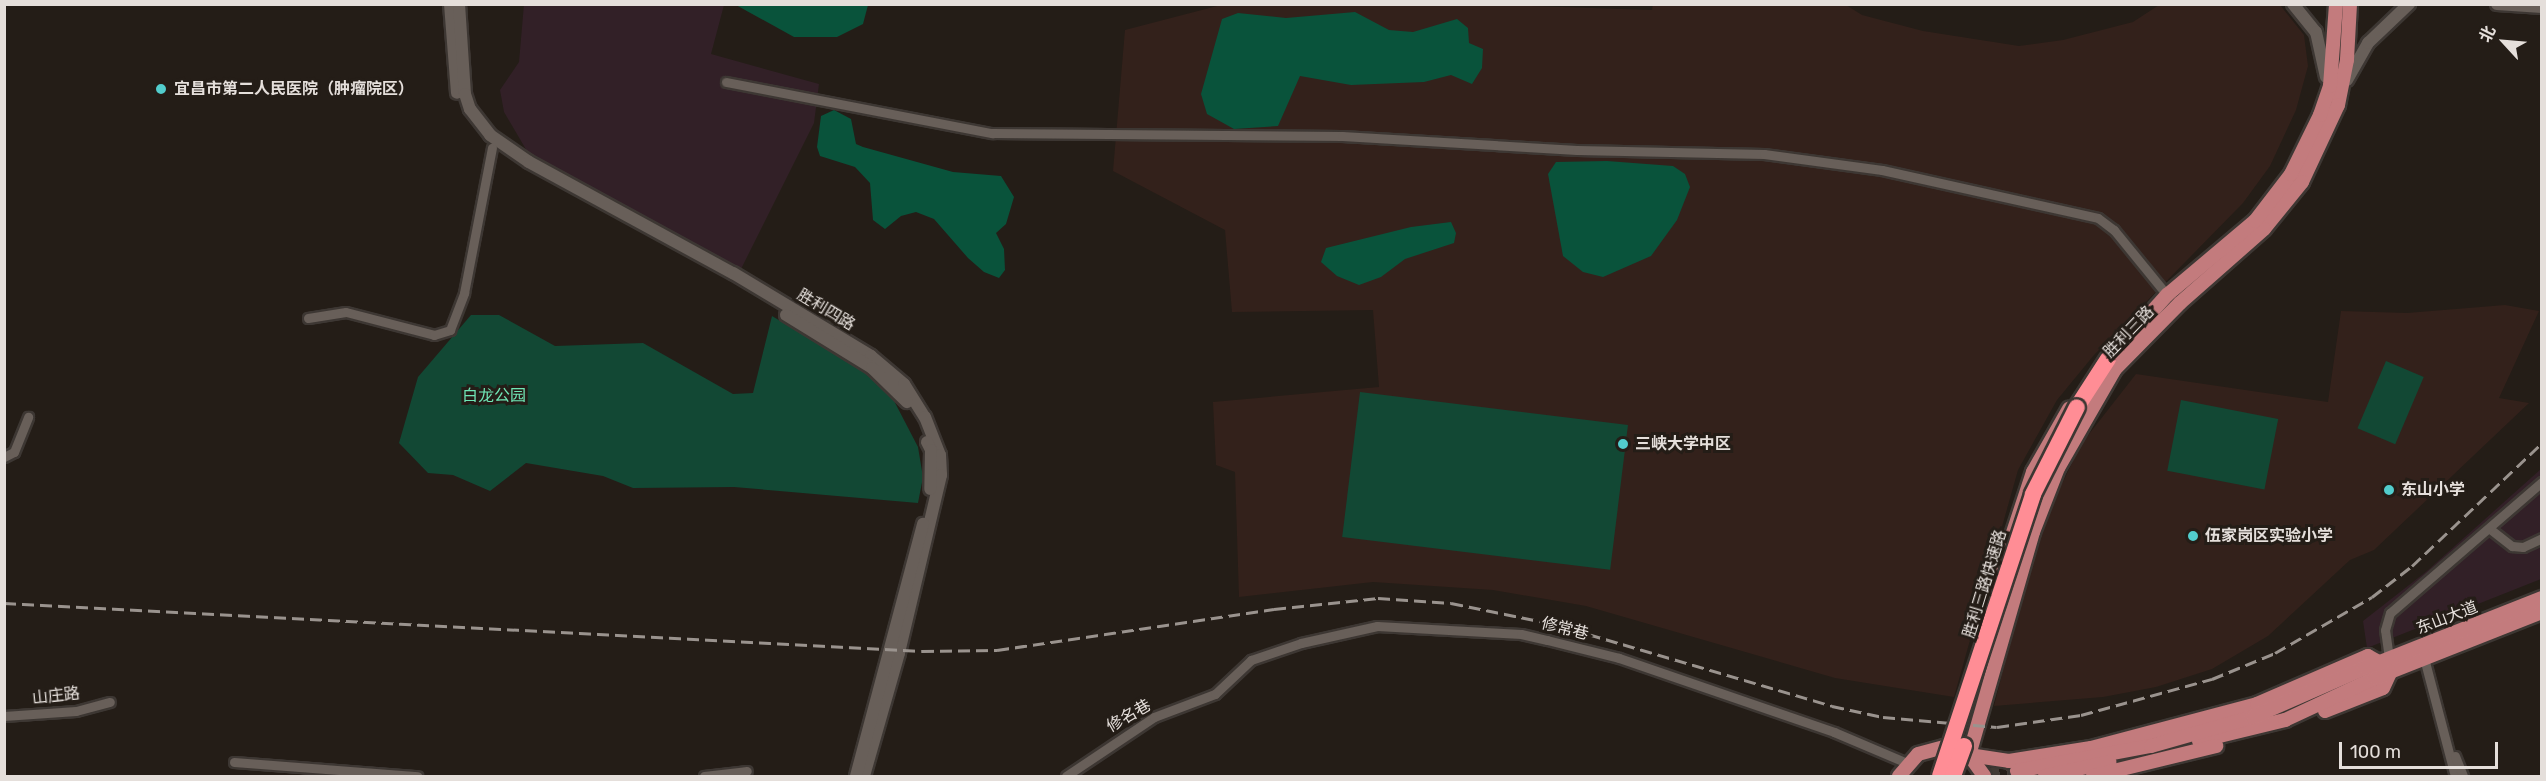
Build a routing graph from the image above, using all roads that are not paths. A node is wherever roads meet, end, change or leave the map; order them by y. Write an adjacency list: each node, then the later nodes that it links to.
1 (450, 4): 11 (main road, 胜利四路)
2 (459, 4): 38 (main road, 胜利四路)
3 (2293, 4): 10 (main road)
4 (2336, 4): 10 (main road, 胜利三路)
5 (2350, 4): 10 (main road, 胜利三路)
6 (2409, 4): 10 (main road)
7 (2497, 4): 8 (main road)
8 (2541, 7)
9 (726, 82): 12 (street)
10 (2334, 94): 12 (main road, 胜利三路); 14 (main road, 胜利三路)
11 (492, 148): 13 (street); 37 (main road, 胜利四路)
12 (2167, 296): 14 (main road, 胜利三路)
13 (308, 318)
14 (2112, 364): 15 (highway); 29 (main road, 胜利三路); 30 (main road, 胜利三路)
15 (2080, 409): 40 (highway, 胜利三路快速路, bridge); 41 (highway, 胜利三路快速路, bridge)
16 (28, 417): 17 (street)
17 (4, 457)
18 (2541, 483): 19 (street)
19 (2490, 529): 20 (street); 24 (street)
20 (2541, 538)
21 (2541, 598): 24 (main road, 东山大道)
22 (2541, 612): 23 (main road, 东山大道)
23 (2424, 658): 24 (main road, 东山大道); 28 (street)
24 (2386, 664): 30 (main road); 33 (main road, 东山大道); 43 (main road, 东山大道); 44 (main road)
25 (1215, 694): 34 (street, 修常巷); 39 (street, 修名巷)
26 (110, 702): 27 (street, 山庄路)
27 (4, 716)
28 (2442, 723): 45 (street); 46 (street)
29 (1944, 747): 30 (main road); 34 (main road)
30 (1970, 755): 42 (main road)
31 (234, 762): 35 (street)
32 (747, 771): 36 (street)
33 (2017, 771)
34 (1901, 773)
35 (417, 777)
36 (704, 777)
37 (856, 777)
38 (864, 777)
39 (1066, 777)
40 (1940, 777)
41 (1953, 777)
42 (1984, 777)
43 (2045, 777)
44 (2092, 777)
45 (2455, 777)
46 (2463, 777)

